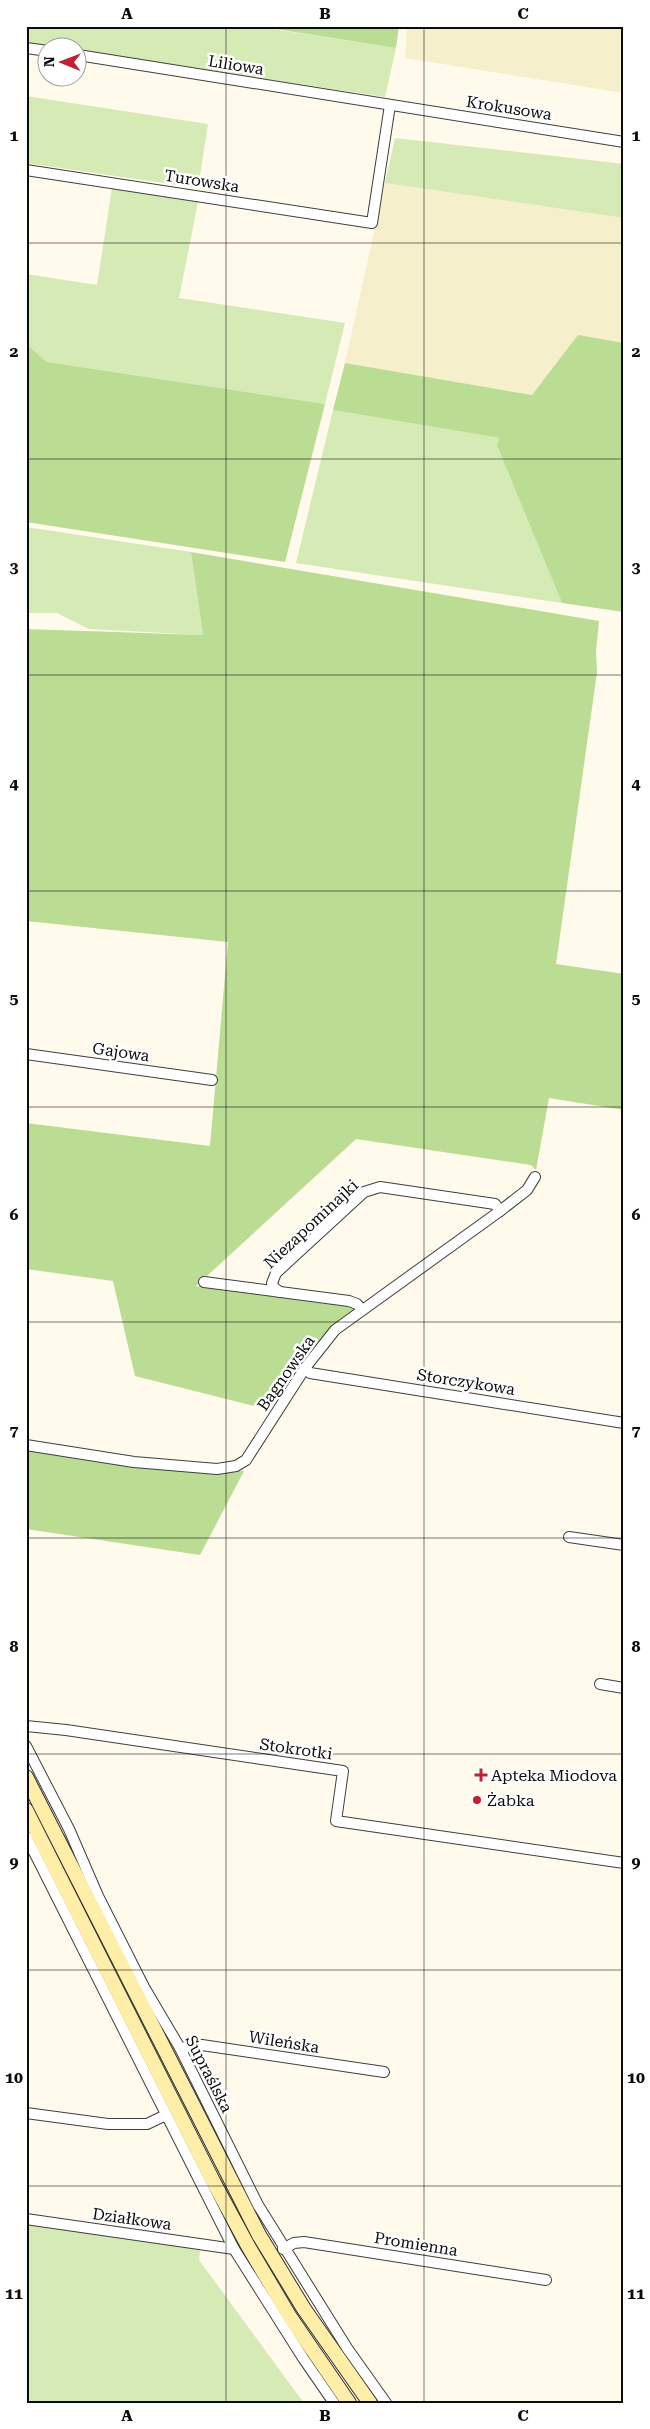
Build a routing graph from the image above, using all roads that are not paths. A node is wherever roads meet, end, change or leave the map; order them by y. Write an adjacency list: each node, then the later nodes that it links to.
1 (88, 57): 2 (street, Liliowa)
2 (390, 105): 3 (street, Krokusowa); 4 (street, Turowska)
3 (624, 142)
4 (26, 170)
5 (26, 1054): 6 (street, Gajowa)
6 (212, 1080)
7 (535, 1176): 8 (street, Bagnowska)
8 (500, 1211): 10 (street, Niezapominajki); 11 (street, Bagnowska)
9 (204, 1282): 10 (street, Niezapominajki)
10 (280, 1292): 11 (street, Niezapominajki)
11 (361, 1309): 12 (street, Bagnowska)
12 (305, 1368): 13 (street, Storczykowa); 14 (street, Bagnowska)
13 (624, 1423)
14 (26, 1445)
15 (569, 1537): 16 (street)
16 (624, 1546)
17 (600, 1684): 18 (street)
18 (624, 1688)
19 (26, 1726): 24 (street, Stokrotki)
20 (26, 1746): 25 (street, Supraślska)
21 (26, 1777): 35 (main road)
22 (26, 1810): 34 (main road)
23 (26, 1836): 28 (street)
24 (624, 1863)
25 (180, 2048): 26 (street, Wileńska); 30 (street, Supraślska)
26 (384, 2072)
27 (26, 2113): 28 (street)
28 (166, 2115): 31 (street)
29 (26, 2219): 31 (street, Działkowa)
30 (283, 2248): 32 (street, Promienna); 36 (street, Supraślska)
31 (234, 2249): 33 (street)
32 (546, 2280)
33 (334, 2403)
34 (349, 2403)
35 (370, 2403)
36 (386, 2403)

